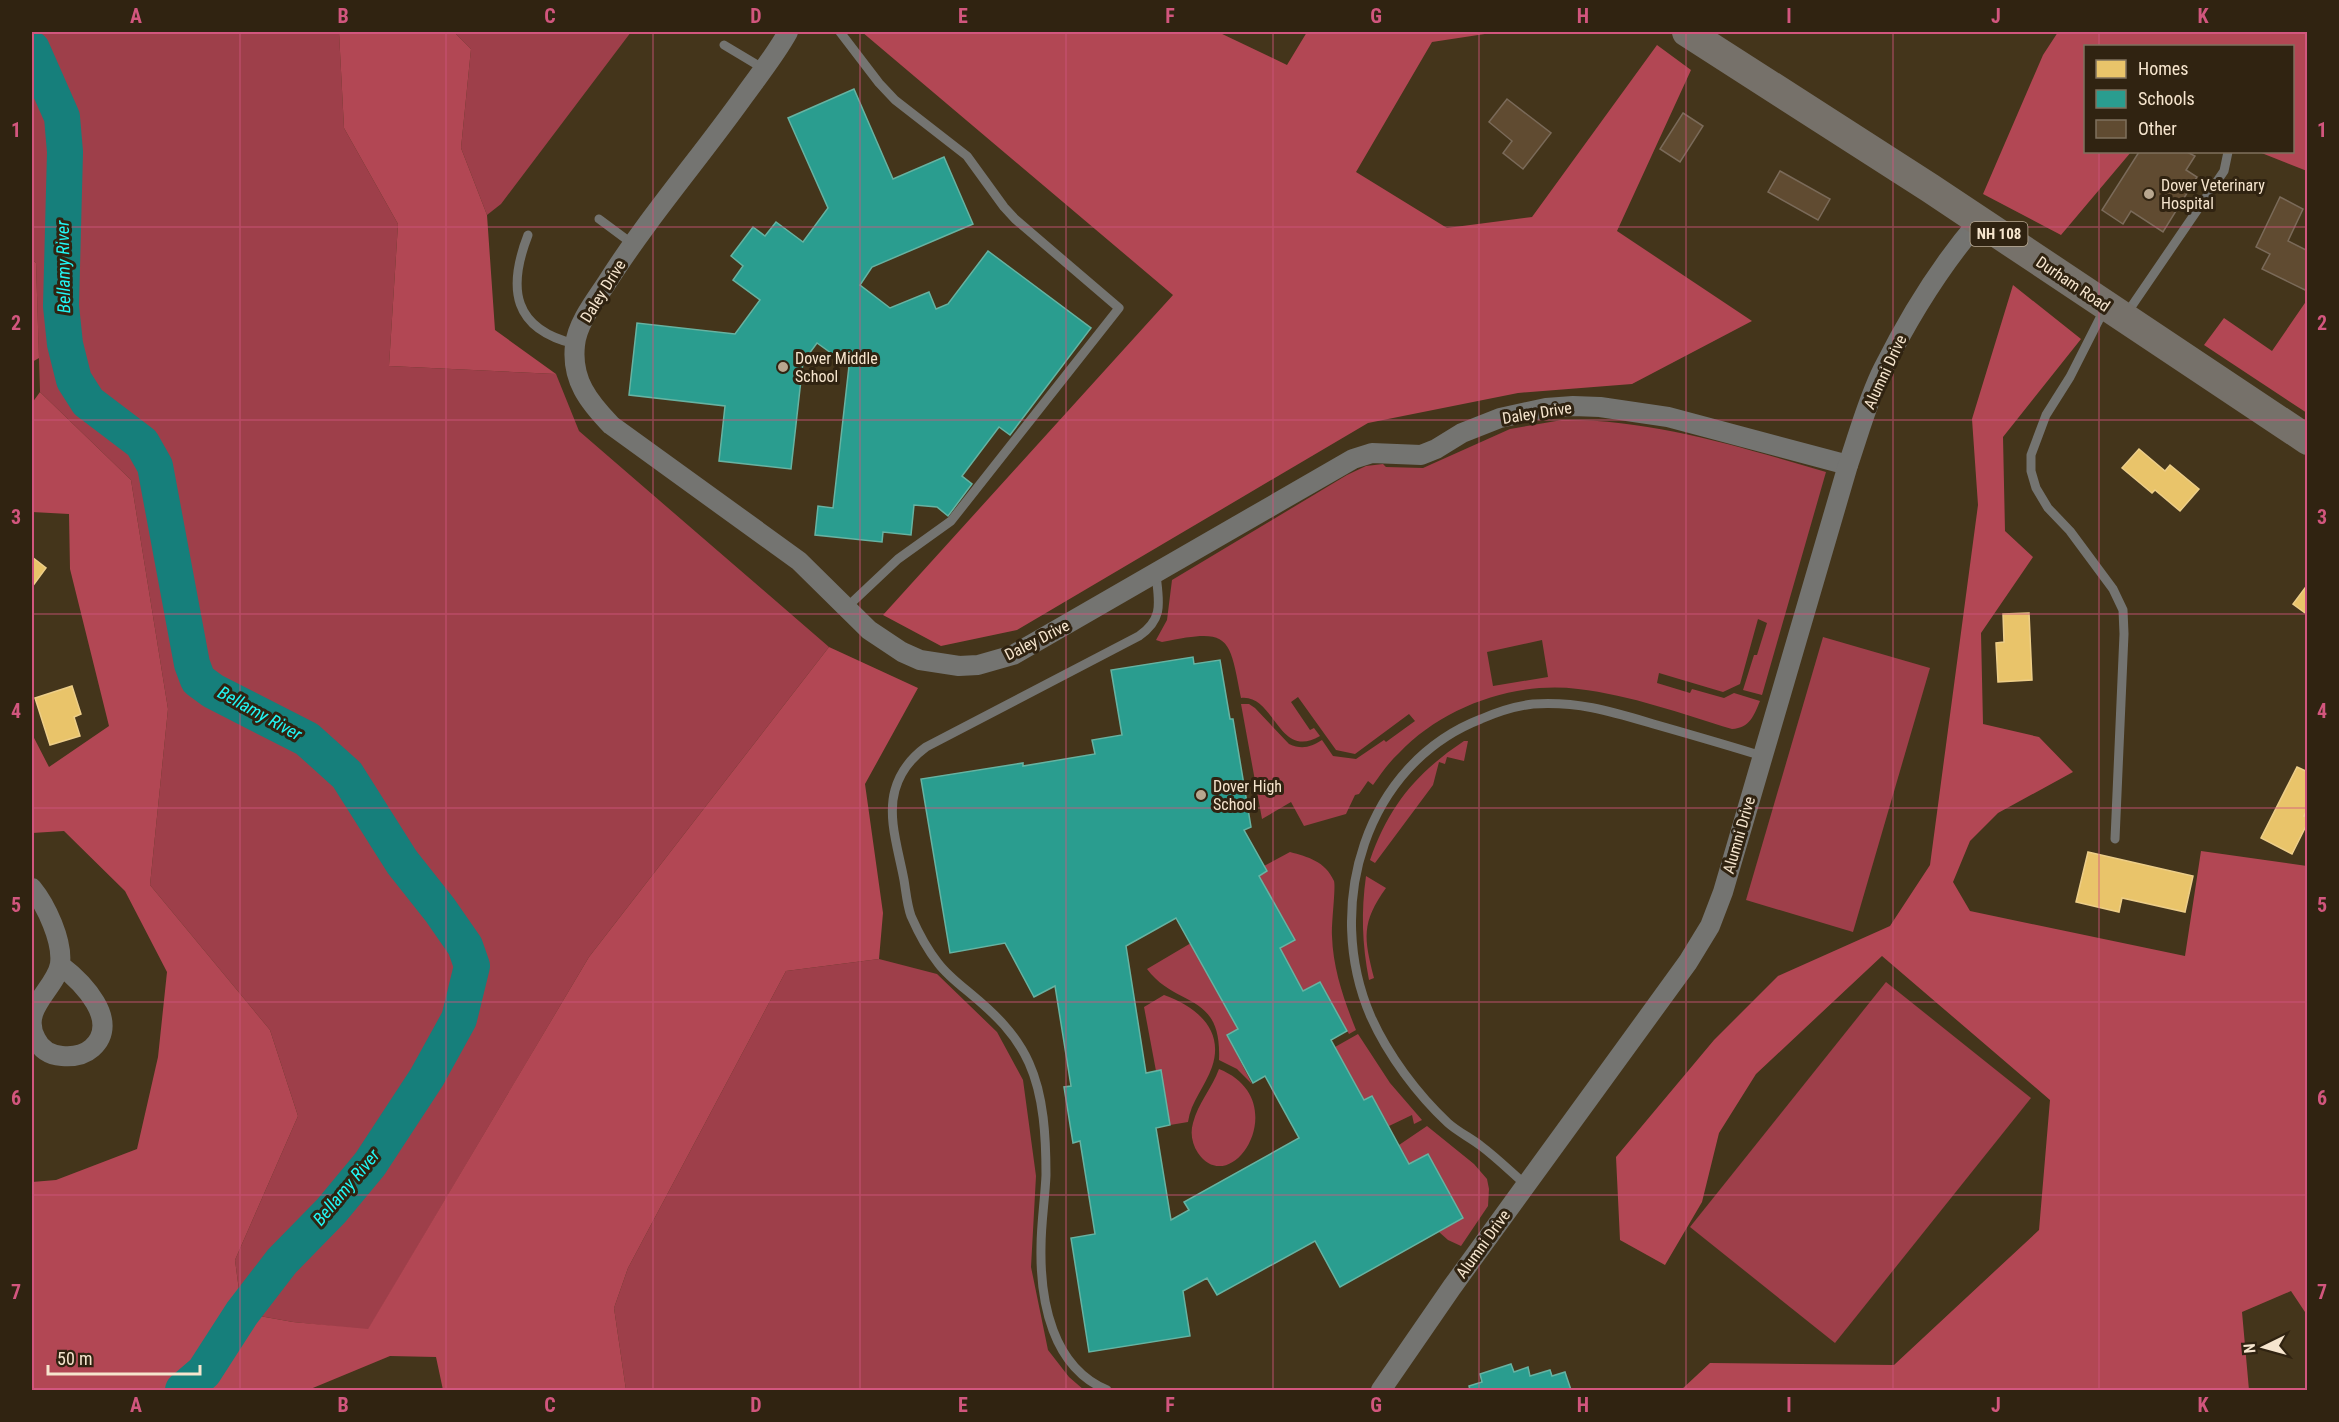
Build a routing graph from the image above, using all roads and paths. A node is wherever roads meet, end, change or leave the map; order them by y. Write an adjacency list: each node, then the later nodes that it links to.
1 (788, 32): 5 (street, Daley Drive)
2 (840, 32): 16 (lane)
3 (1687, 32): 8 (main road, Durham Road / NH 108)
4 (724, 45): 5 (lane)
5 (764, 69): 10 (street, Daley Drive)
6 (2229, 153): 11 (lane)
7 (599, 219): 10 (lane)
8 (1979, 221): 11 (main road, Durham Road / NH 108); 14 (street, Alumni Drive)
9 (528, 235): 12 (lane)
10 (634, 244): 12 (street, Daley Drive)
11 (2115, 312): 13 (main road, Durham Road / NH 108); 18 (lane)
12 (575, 344): 16 (street, Daley Drive)
13 (2307, 440)
14 (1848, 465): 15 (street, Daley Drive); 17 (street, Alumni Drive)
15 (1156, 575): 16 (street, Daley Drive); 22 (lane)
16 (846, 608)
17 (1762, 756): 21 (street, Alumni Drive); 21 (lane)
18 (2115, 839)
19 (32, 888): 20 (street)
20 (60, 965): 20 (street)
21 (1526, 1185): 23 (street, Alumni Drive)
22 (1107, 1390)
23 (1381, 1390)

